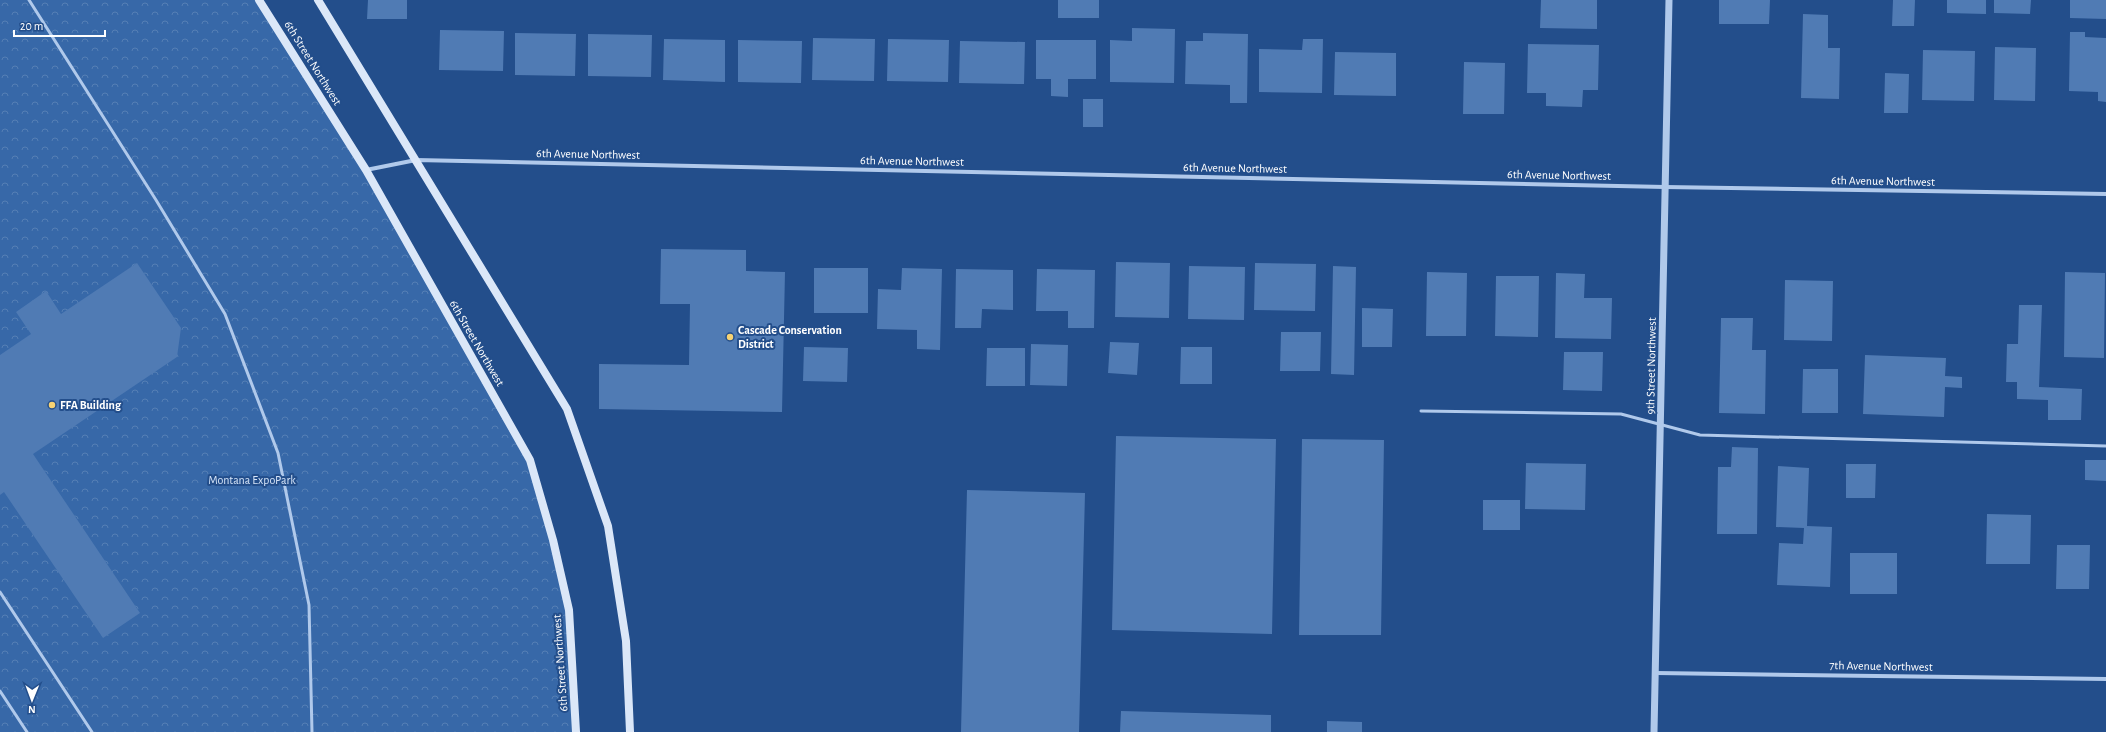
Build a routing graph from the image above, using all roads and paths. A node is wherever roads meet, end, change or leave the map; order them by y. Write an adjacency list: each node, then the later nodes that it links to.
1 (30, 0): 18 (lane)
2 (259, 0): 6 (main road, 6th Street Northwest)
3 (318, 0): 5 (main road)
4 (1669, 0): 7 (street, 9th Street Northwest)
5 (416, 160): 6 (street, 6th Avenue Northwest); 7 (street, 6th Avenue Northwest); 20 (main road)
6 (366, 170): 19 (main road, 6th Street Northwest)
7 (1665, 187): 8 (street, 6th Avenue Northwest); 10 (street, 9th Street Northwest)
8 (2106, 194)
9 (1421, 411): 10 (lane)
10 (1660, 425): 11 (lane); 13 (street, 9th Street Northwest)
11 (2106, 446)
12 (0, 592): 17 (lane)
13 (1656, 673): 14 (street, 7th Avenue Northwest); 21 (street, 9th Street Northwest)
14 (2106, 679)
15 (0, 691): 16 (lane)
16 (27, 732)
17 (92, 732)
18 (312, 732)
19 (576, 732)
20 (630, 732)
21 (1654, 732)

